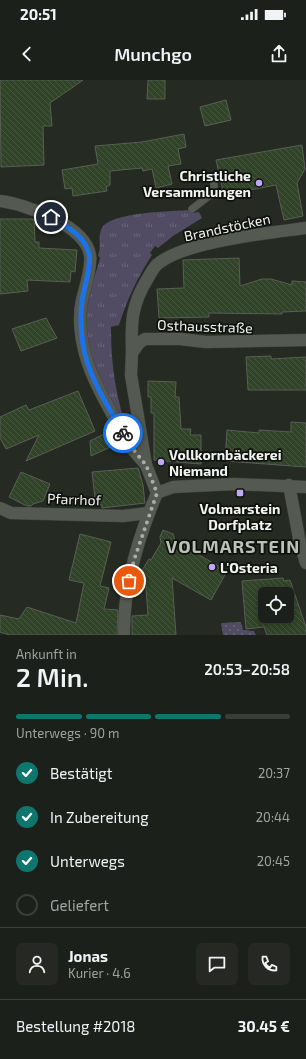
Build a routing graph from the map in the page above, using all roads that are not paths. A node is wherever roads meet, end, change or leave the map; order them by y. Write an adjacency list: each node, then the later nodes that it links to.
1 (214, 184): 3 (lane)
2 (0, 201): 7 (street)
3 (192, 209)
4 (306, 228): 6 (street, Brandstöcken)
5 (306, 340): 6 (street, Osthausstraße)
6 (132, 353): 7 (street)
7 (146, 465): 10 (street)
8 (289, 486): 9 (street); 10 (street); 13 (street)
9 (306, 487)
10 (157, 493): 12 (street)
11 (0, 508): 12 (street, Pfarrhof)
12 (148, 513): 14 (street)
13 (306, 563)
14 (124, 635)

